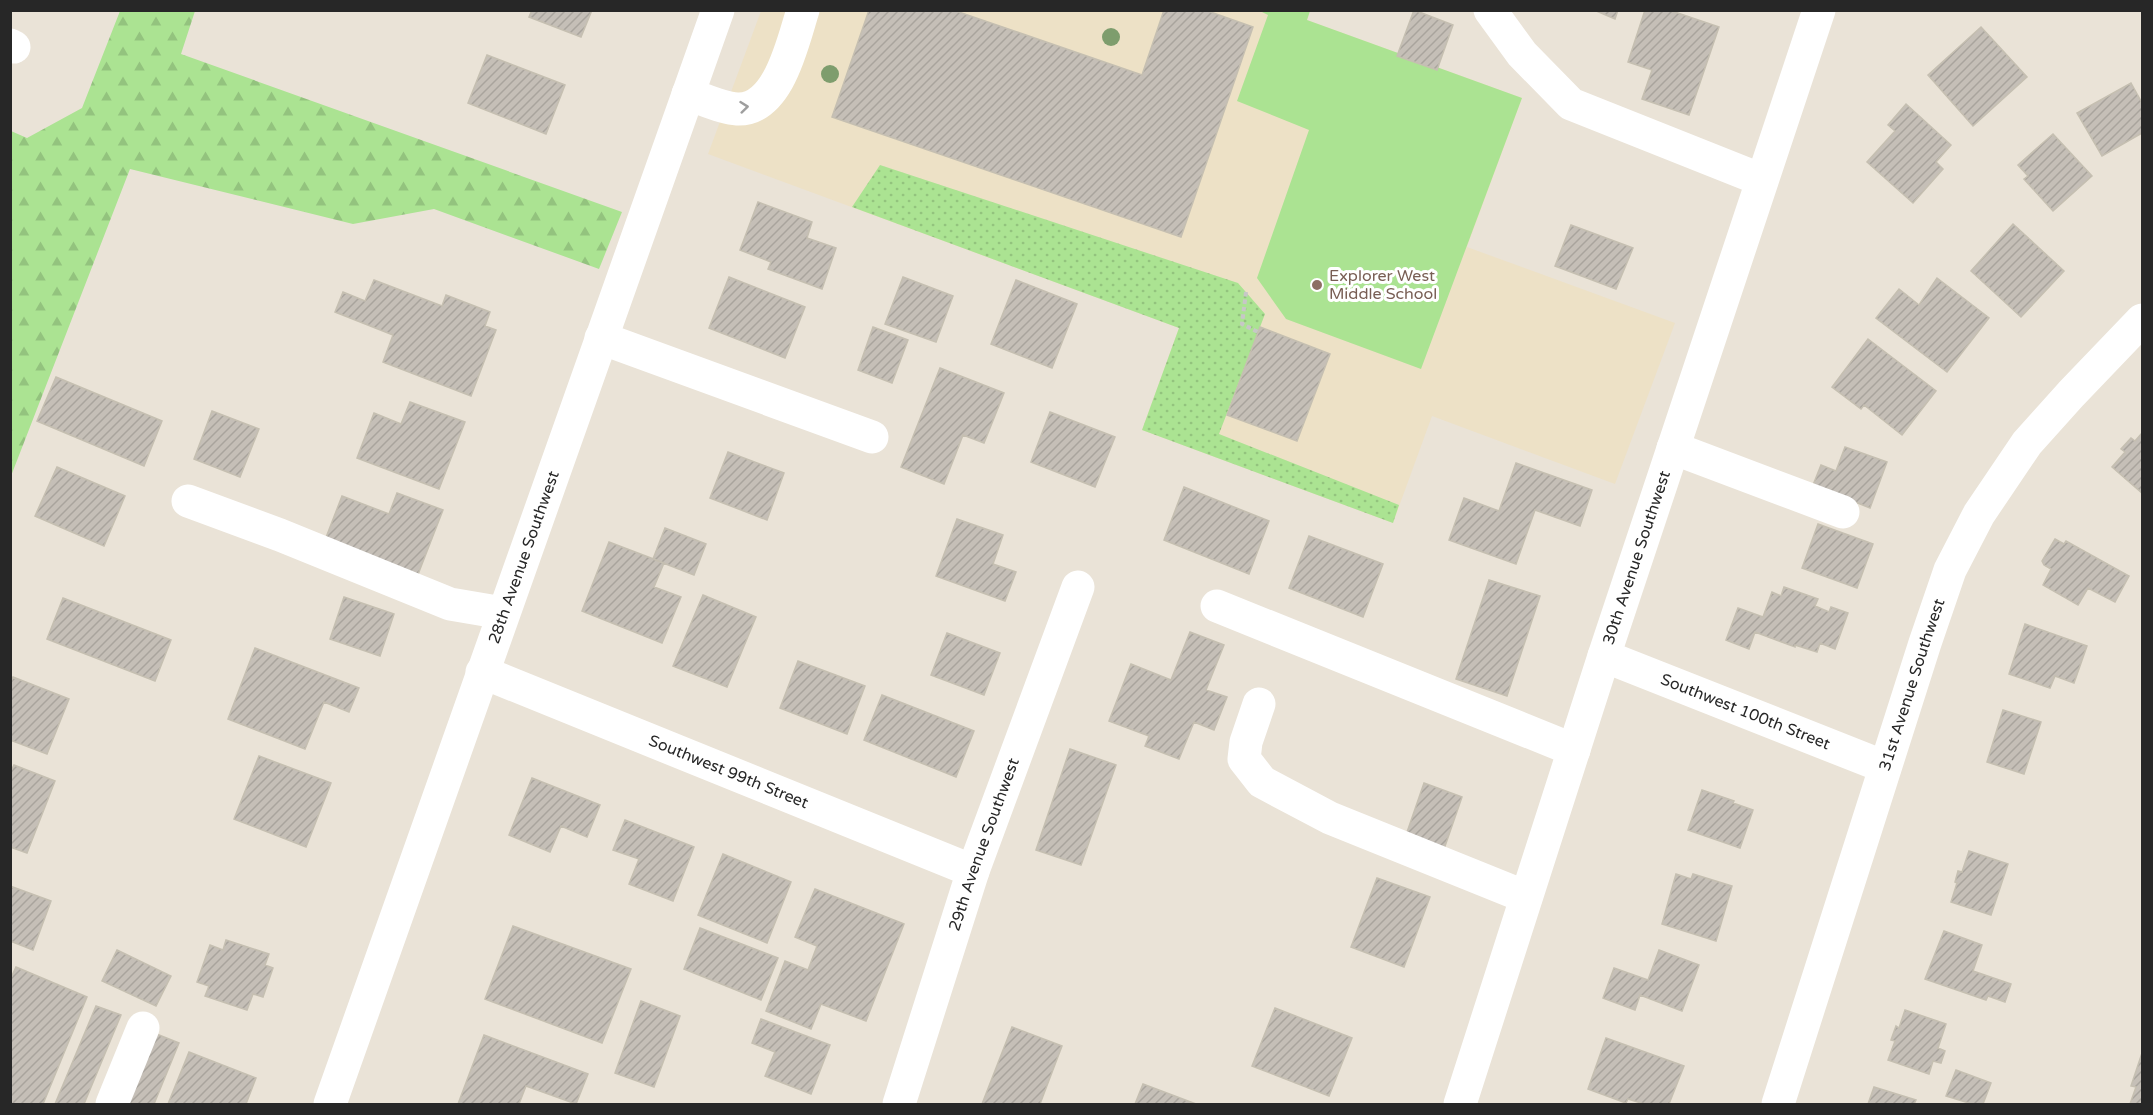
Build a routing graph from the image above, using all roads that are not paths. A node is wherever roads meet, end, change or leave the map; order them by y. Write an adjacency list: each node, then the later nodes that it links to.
1 (718, 10): 5 (street, 28th Avenue Southwest)
2 (803, 10): 5 (street, one-way to 2)
3 (1490, 10): 6 (street)
4 (1819, 10): 6 (street, 30th Avenue Southwest)
5 (688, 94): 8 (street, 28th Avenue Southwest)
6 (1762, 180): 10 (street, 30th Avenue Southwest)
7 (2142, 320): 20 (street, 31st Avenue Southwest)
8 (601, 338): 9 (street); 15 (street, 28th Avenue Southwest)
9 (872, 437)
10 (1673, 448): 12 (street); 16 (street, 30th Avenue Southwest)
11 (188, 501): 15 (street)
12 (1843, 512)
13 (1078, 587): 21 (street, 29th Avenue Southwest)
14 (1217, 606): 19 (street)
15 (503, 613): 17 (street, 28th Avenue Southwest)
16 (1604, 656): 19 (street, 30th Avenue Southwest); 20 (street, Southwest 100th Street)
17 (482, 672): 21 (street, Southwest 99th Street); 25 (street, 28th Avenue Southwest)
18 (1259, 704): 22 (street)
19 (1574, 750): 22 (street, 30th Avenue Southwest)
20 (1885, 767): 28 (street, 31st Avenue Southwest)
21 (973, 871): 26 (street, 29th Avenue Southwest)
22 (1526, 897): 27 (street, 30th Avenue Southwest)
23 (143, 1028): 24 (street)
24 (112, 1104)
25 (330, 1104)
26 (899, 1104)
27 (1460, 1104)
28 (1778, 1104)

